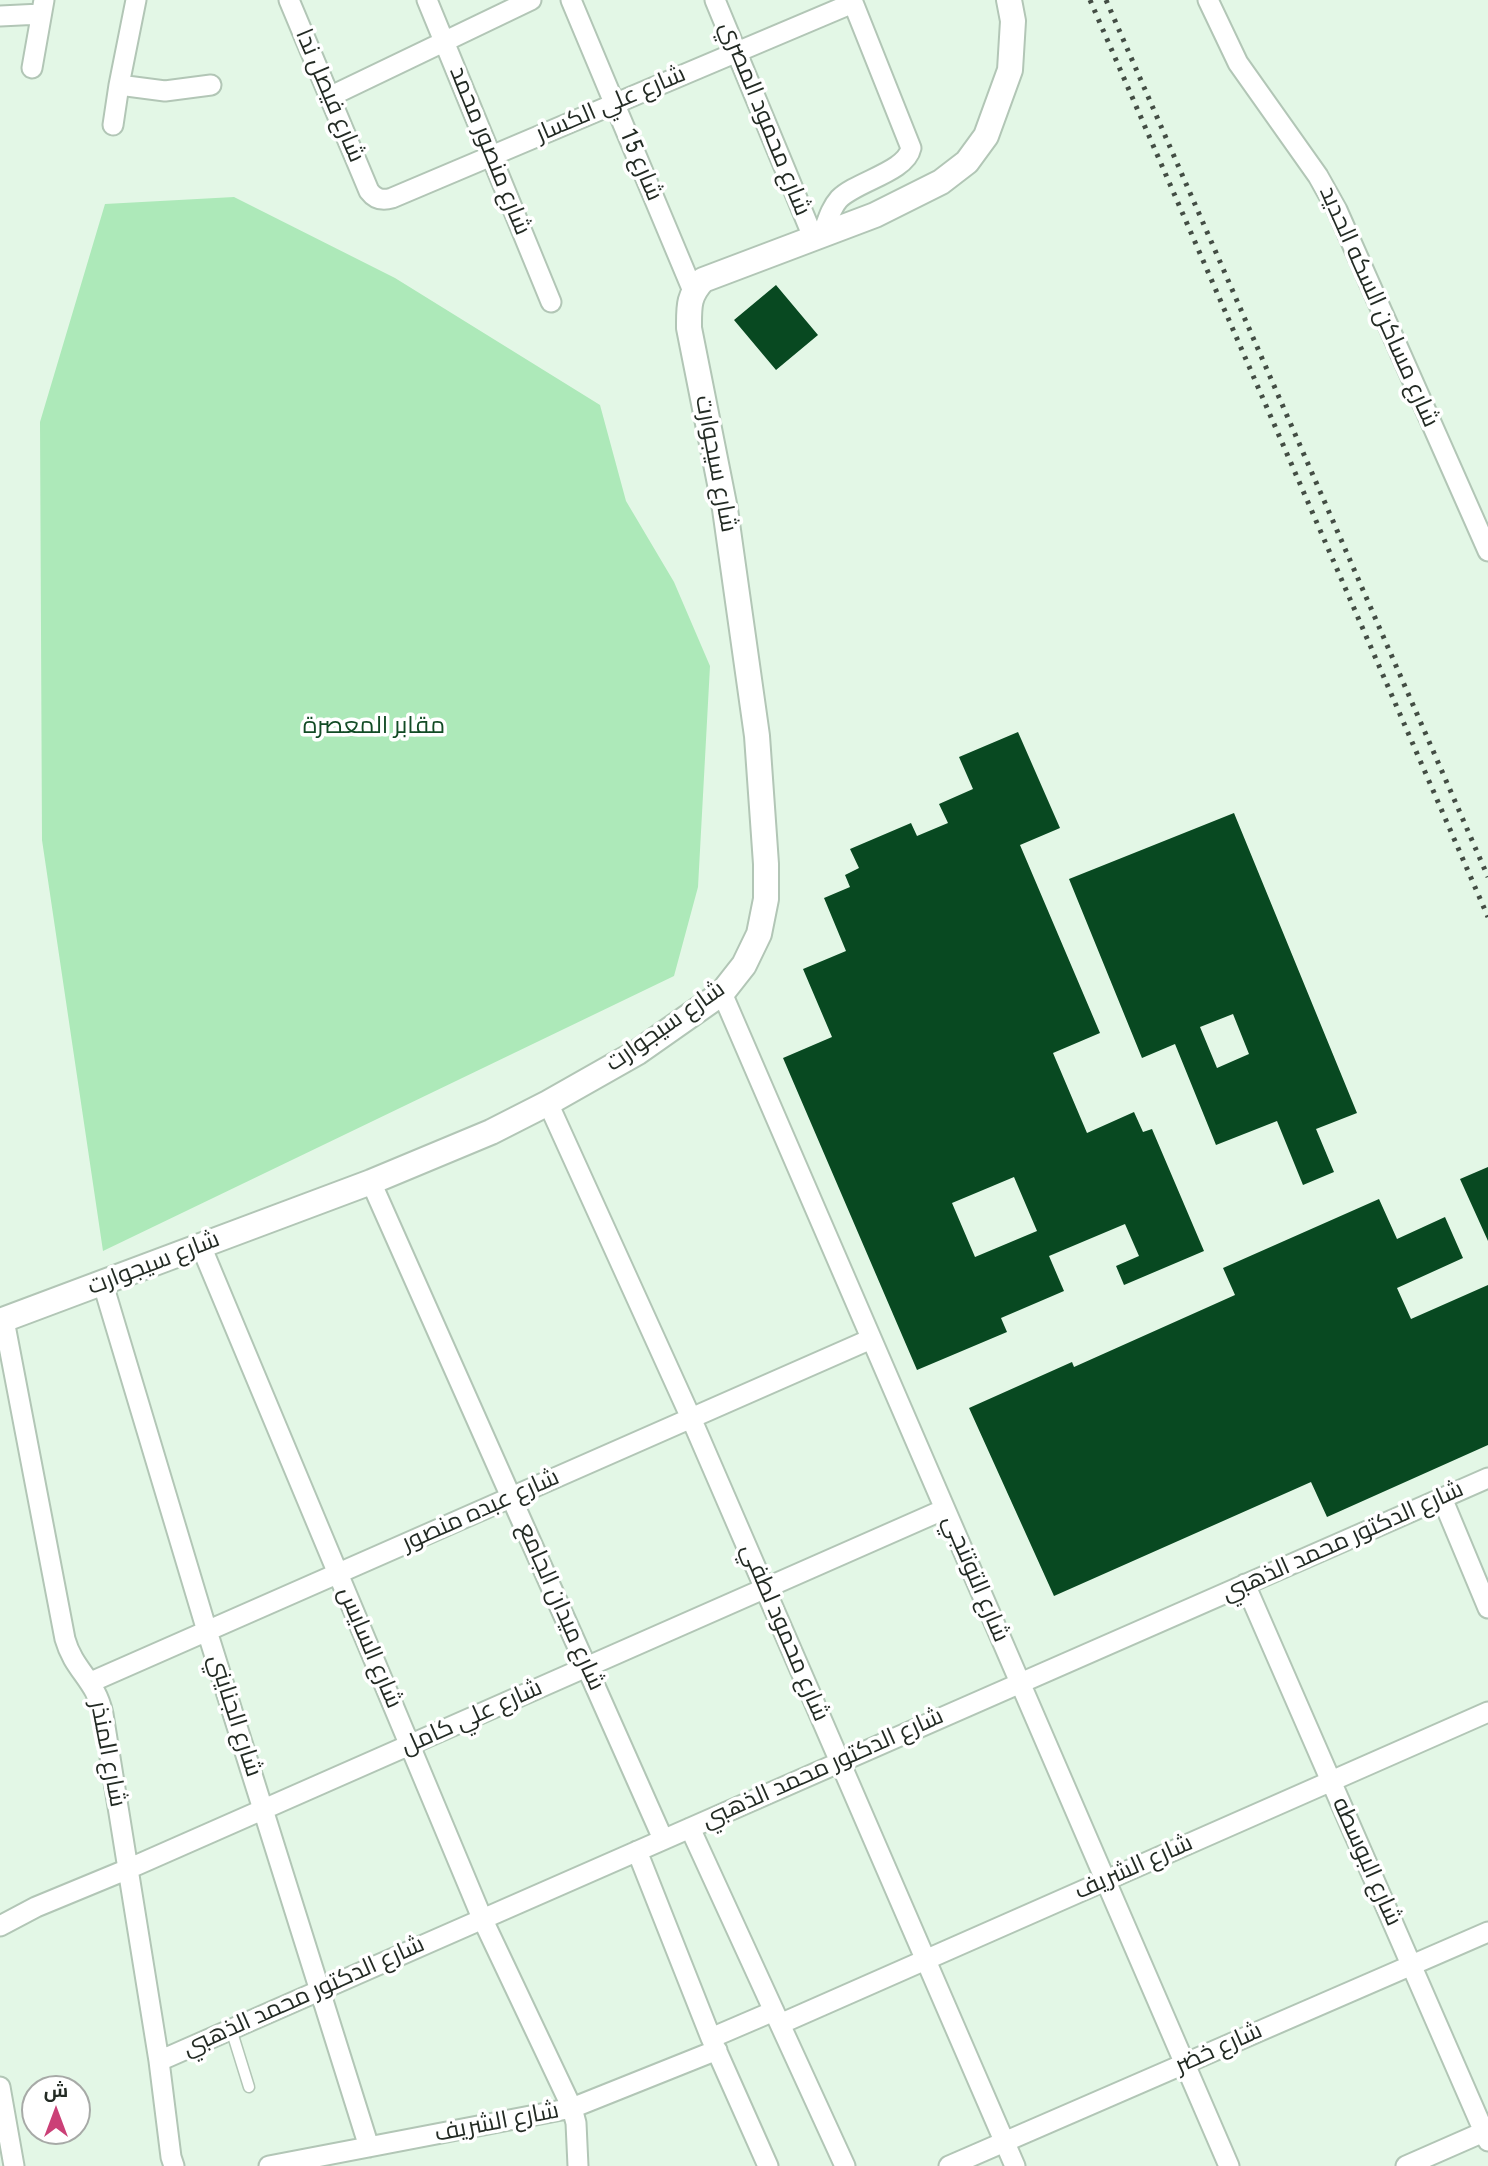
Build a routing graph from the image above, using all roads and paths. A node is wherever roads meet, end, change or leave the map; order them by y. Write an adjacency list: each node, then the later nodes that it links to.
1 (136, 0): 15 (street)
2 (289, 0): 17 (street, شارع فيصل ندا)
3 (427, 0): 12 (street, شارع منصور محمد)
4 (531, 0): 12 (street)
5 (571, 0): 18 (street, شارع 15)
6 (715, 0): 13 (street, شارع محمود المصري)
7 (1009, 0): 22 (street)
8 (1208, 0): 25 (street, شارع مساكن السكه الحديد)
9 (853, 2): 13 (street, شارع علي الكسار); 22 (street)
10 (42, 7): 11 (street); 14 (street)
11 (0, 16)
12 (444, 42): 17 (street); 20 (street, شارع منصور محمد)
13 (736, 52): 18 (street, شارع علي الكسار); 22 (street, شارع محمود المصري)
14 (32, 68)
15 (119, 85): 16 (street); 19 (street)
16 (211, 85)
17 (329, 97): 21 (street, شارع فيصل ندا)
18 (615, 104): 20 (street, شارع علي الكسار); 23 (street, شارع 15)
19 (113, 125)
20 (491, 156): 21 (street, شارع علي الكسار); 24 (street, شارع منصور محمد)
21 (369, 191)
22 (817, 236): 23 (street)
23 (693, 291): 26 (street, شارع سيجوارت)
24 (551, 302)
25 (1488, 551)
26 (722, 993): 27 (street, شارع سيجوارت); 32 (street, شارع التوتنجي)
27 (548, 1103): 28 (street, شارع سيجوارت); 33 (street, شارع محمود لطفي)
28 (371, 1182): 29 (street, شارع سيجوارت); 35 (street, شارع ميدان الجامع)
29 (201, 1246): 30 (street, شارع سيجوارت); 38 (street, شارع السايس)
30 (103, 1284): 31 (street, شارع سيجوارت); 42 (street, شارع الجنايني)
31 (2, 1321): 44 (street, شارع المنذر)
32 (871, 1339): 33 (street, شارع عبده منصور); 37 (street, شارع التوتنجي)
33 (691, 1419): 35 (street, شارع عبده منصور); 40 (street, شارع محمود لطفي)
34 (1488, 1478): 36 (street, شارع الدكتور محمد الذهبي)
35 (511, 1497): 38 (street, شارع عبده منصور); 43 (street, شارع ميدان الجامع)
36 (1442, 1499): 39 (street, شارع الدكتور محمد الذهبي); 41 (street)
37 (945, 1509): 40 (street, شارع علي كامل); 45 (street, شارع التوتنجي)
38 (338, 1574): 42 (street, شارع عبده منصور); 47 (street, شارع السايس)
39 (1245, 1584): 45 (street, شارع الدكتور محمد الذهبي); 49 (street, شارع البوسطه)
40 (765, 1589): 43 (street, شارع علي كامل); 48 (street, شارع محمود لطفي)
41 (1488, 1608)
42 (207, 1631): 44 (street, شارع عبده منصور); 50 (street, شارع الجنايني)
43 (587, 1667): 47 (street, شارع علي كامل); 52 (street, شارع ميدان الجامع)
44 (91, 1682): 54 (street, شارع المنذر)
45 (1020, 1683): 48 (street, شارع الدكتور محمد الذهبي); 55 (street, شارع التوتنجي)
46 (1488, 1712): 49 (street, شارع الشريف)
47 (410, 1745): 50 (street, شارع علي كامل); 56 (street, شارع السايس)
48 (840, 1762): 51 (street, شارع الدكتور محمد الذهبي); 59 (street, شارع محمود لطفي)
49 (1331, 1781): 55 (street, شارع الشريف); 60 (street, شارع البوسطه)
50 (264, 1810): 54 (street, شارع علي كامل); 61 (street, شارع الجنايني)
51 (690, 1828): 52 (street, شارع الدكتور محمد الذهبي); 62 (street)
52 (663, 1839): 53 (street, شارع الدكتور محمد الذهبي)
53 (636, 1851): 56 (street, شارع الدكتور محمد الذهبي); 64 (street)
54 (128, 1869): 57 (street, شارع علي كامل); 65 (street, شارع المنذر)
55 (1106, 1881): 59 (street, شارع الشريف); 66 (street, شارع التوتنجي)
56 (482, 1918): 61 (street, شارع الدكتور محمد الذهبي); 69 (street, شارع السايس)
57 (0, 1926)
58 (1488, 1931): 60 (street, شارع خضر)
59 (926, 1960): 62 (street, شارع الشريف); 71 (street, شارع محمود لطفي)
60 (1411, 1965): 66 (street, شارع خضر); 70 (street, شارع البوسطه)
61 (320, 1989): 63 (street, شارع الدكتور محمد الذهبي); 72 (street, شارع الجنايني)
62 (777, 2018): 64 (street, شارع الشريف); 78 (street)
63 (231, 2029): 65 (street, شارع الدكتور محمد الذهبي); 67 (lane)
64 (714, 2044): 69 (street, شارع الشريف); 77 (street)
65 (159, 2061): 73 (street, شارع المنذر)
66 (1185, 2064): 71 (street, شارع خضر); 81 (street, شارع التوتنجي)
67 (249, 2087)
68 (0, 2088): 74 (street)
69 (572, 2108): 72 (street, شارع الشريف); 76 (street, شارع السايس)
70 (1487, 2134): 82 (street)
71 (1005, 2142): 79 (street, شارع خضر); 80 (street, شارع محمود لطفي)
72 (369, 2147): 75 (street, شارع الشريف)
73 (173, 2162)
74 (14, 2166)
75 (269, 2166)
76 (578, 2166)
77 (768, 2166)
78 (845, 2166)
79 (949, 2166)
80 (1015, 2166)
81 (1229, 2166)
82 (1406, 2166)

